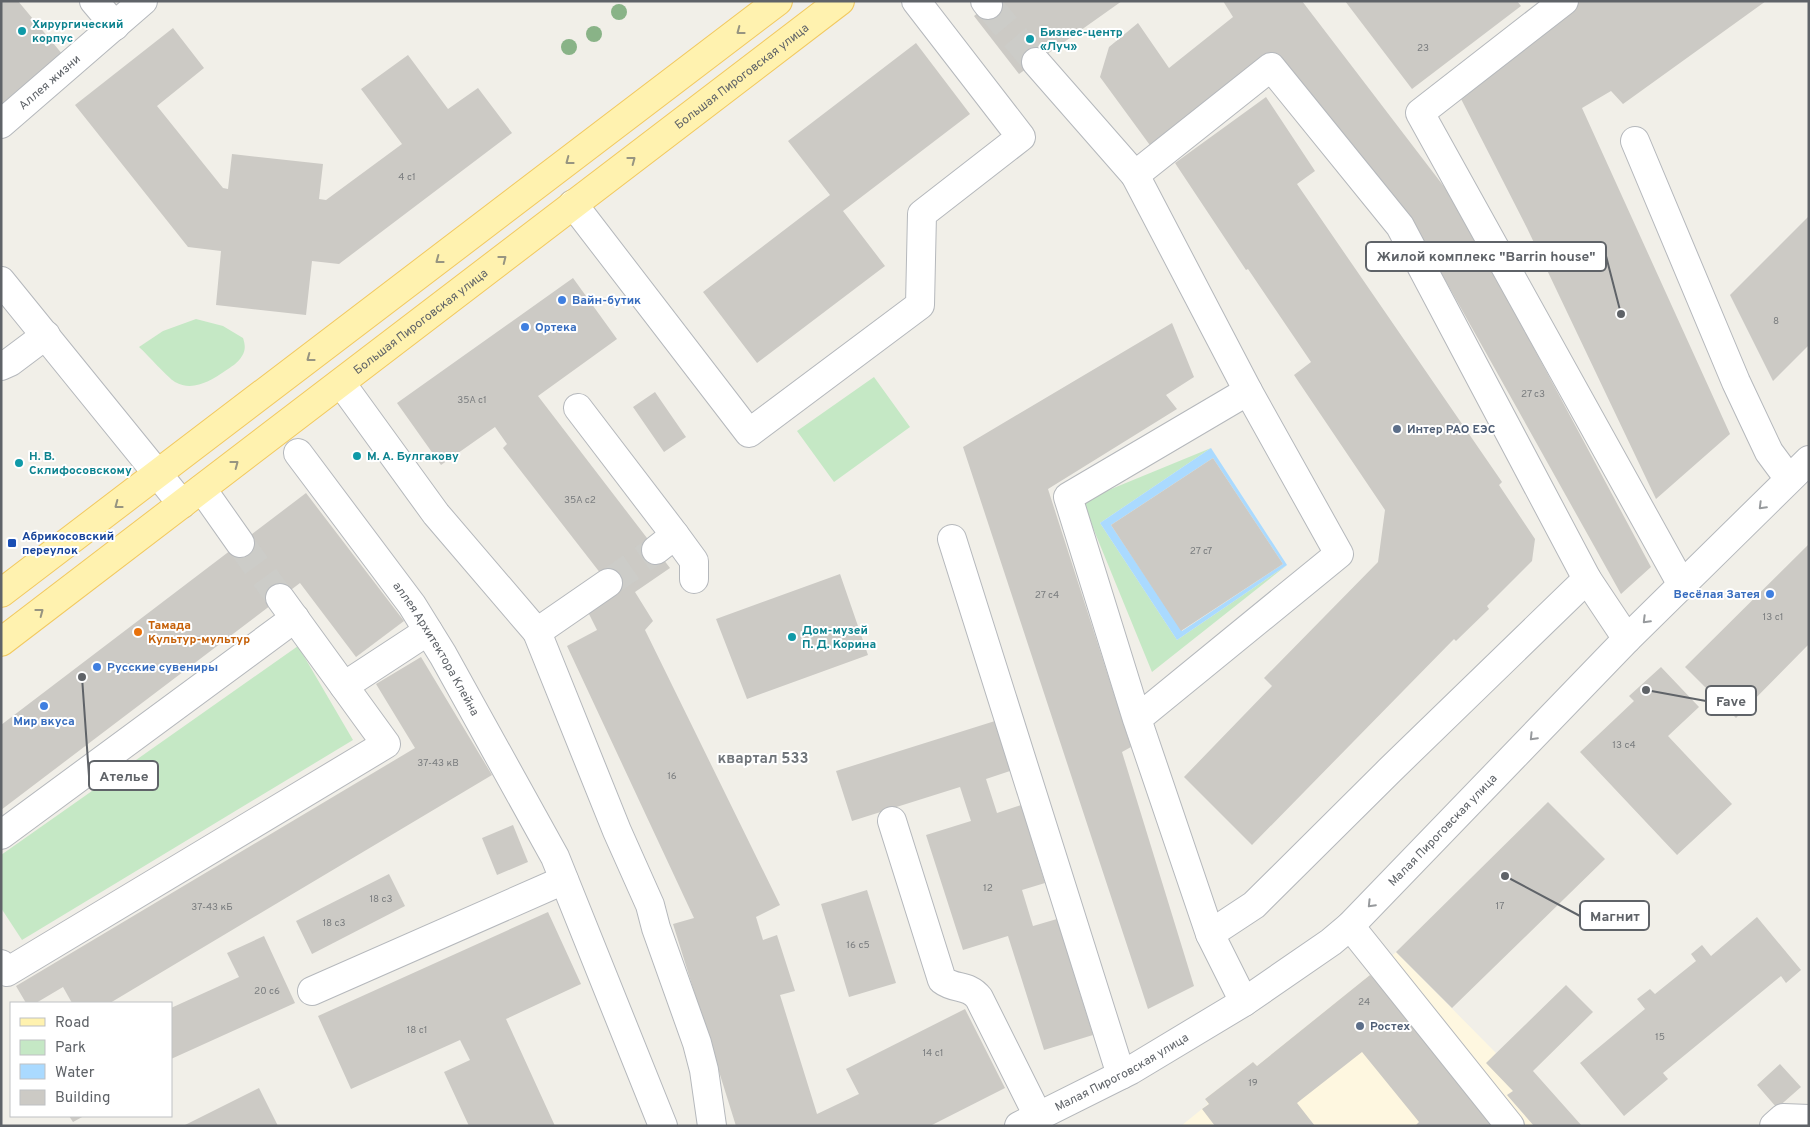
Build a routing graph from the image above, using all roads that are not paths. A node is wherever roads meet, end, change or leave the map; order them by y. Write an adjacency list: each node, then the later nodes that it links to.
1 (94, 1): 7 (street)
2 (143, 1): 7 (street, Аллея жизни)
3 (778, 1): 21 (main road, one-way to 21)
4 (840, 1): 12 (main road, Большая Пироговская улица, one-way to 4)
5 (916, 1): 12 (street)
6 (1564, 1): 29 (street)
7 (115, 26): 9 (street, Аллея жизни)
8 (1036, 62): 11 (street)
9 (1, 124)
10 (1635, 141): 22 (street)
11 (1135, 175): 17 (street); 27 (street)
12 (573, 204): 16 (main road, Большая Пироговская улица, one-way to 12)
13 (1, 281): 14 (street)
14 (46, 335): 15 (street); 21 (street)
15 (1, 366)
16 (341, 383): 23 (main road, Большая Пироговская улица, one-way to 16); 32 (street)
17 (1248, 391): 36 (street); 36 (street)
18 (578, 408): 26 (street)
19 (298, 453): 31 (street, аллея Архитектора Клейна)
20 (1809, 460): 22 (street, Малая Пироговская улица)
21 (157, 475): 23 (street); 30 (main road, one-way to 30)
22 (1789, 479): 29 (street, Малая Пироговская улица, one-way to 29)
23 (192, 497): 25 (street); 34 (main road, Большая Пироговская улица, one-way to 23)
24 (952, 539): 45 (street)
25 (240, 543)
26 (694, 579)
27 (1587, 579): 33 (street); 41 (street)
28 (608, 583): 32 (street)
29 (1682, 585): 33 (street, Малая Пироговская улица, one-way to 33)
30 (1, 593)
31 (428, 631): 35 (street); 39 (street, аллея Архитектора Клейна)
32 (537, 632): 49 (street)
33 (1627, 639): 40 (street, Малая Пироговская улица, one-way to 40)
34 (1, 642)
35 (344, 686): 38 (street); 42 (street)
36 (1137, 719): 41 (street)
37 (892, 821): 47 (street)
38 (1, 835)
39 (559, 868): 43 (street); 48 (street, аллея Архитектора Клейна)
40 (1350, 926): 44 (street, Малая Пироговская улица); 50 (street)
41 (1210, 934): 44 (street)
42 (1, 964)
43 (312, 991)
44 (1244, 1002): 45 (street, Малая Пироговская улица)
45 (1121, 1075): 47 (street, Малая Пироговская улица)
46 (1809, 1119): 51 (street)
47 (1029, 1121)
48 (663, 1126)
49 (712, 1126)
50 (1510, 1126)
51 (1774, 1126)

